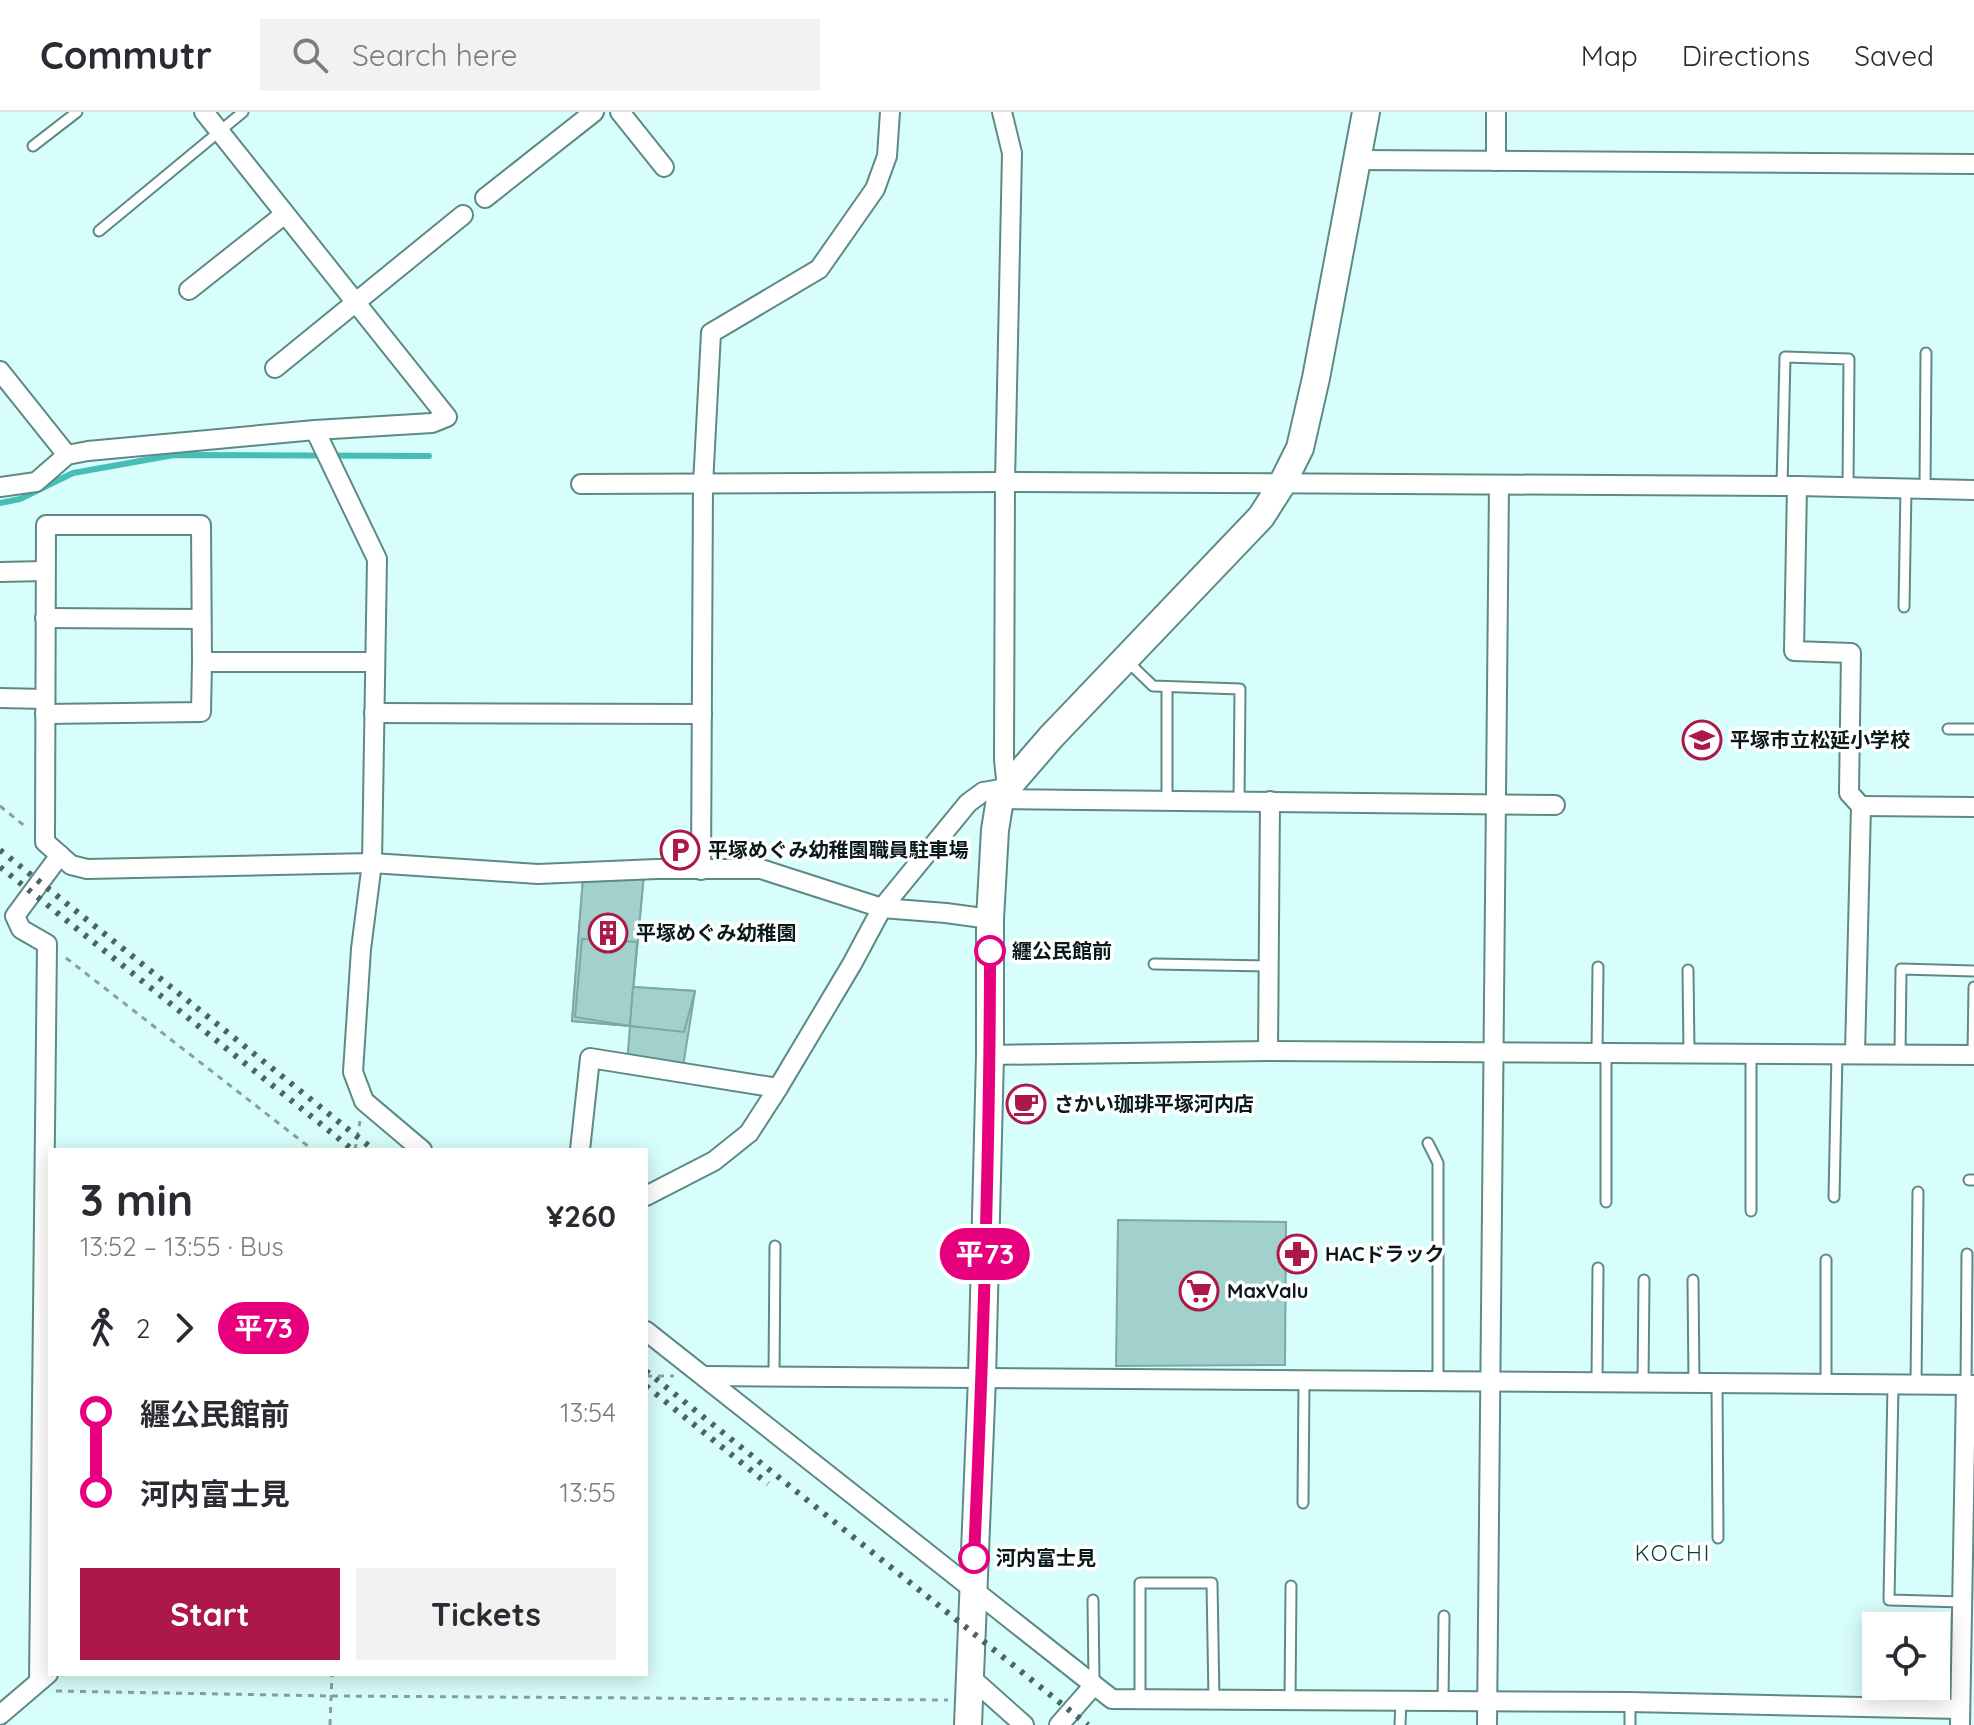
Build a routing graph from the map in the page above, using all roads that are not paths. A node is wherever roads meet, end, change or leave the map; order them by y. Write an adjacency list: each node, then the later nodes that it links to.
1 (77, 112): 11 (lane)
2 (204, 112): 10 (street)
3 (243, 112): 10 (lane)
4 (594, 112): 16 (street)
5 (620, 112): 15 (street)
6 (890, 112): 30 (street)
7 (1002, 112): 27 (street)
8 (1366, 112): 12 (street)
9 (1496, 112): 13 (street)
10 (220, 131): 17 (street); 19 (lane)
11 (33, 146)
12 (1358, 160): 13 (street); 29 (street)
13 (1496, 161): 14 (street)
14 (1974, 164)
15 (664, 167)
16 (485, 198)
17 (285, 214): 20 (street); 21 (street)
18 (463, 215): 21 (street)
19 (99, 231)
20 (189, 290)
21 (355, 302): 23 (street); 25 (street)
22 (1926, 353): 35 (lane)
23 (275, 368)
24 (0, 371): 26 (street)
25 (315, 430): 26 (street); 44 (street)
26 (67, 455): 33 (street)
27 (1005, 482): 29 (street); 30 (street); 52 (street)
28 (581, 484): 30 (street)
29 (1282, 484): 31 (street); 42 (street)
30 (703, 485): 49 (street)
31 (1499, 485): 32 (street); 56 (street)
32 (1790, 486): 34 (street); 34 (lane); 58 (street)
33 (0, 487)
34 (1848, 488): 35 (street)
35 (1916, 489): 36 (street); 39 (lane)
36 (1974, 490)
37 (45, 571): 38 (street); 40 (street); 41 (street)
38 (0, 572)
39 (1904, 607)
40 (45, 618): 41 (street); 47 (street)
41 (201, 619): 43 (street)
42 (1126, 659): 45 (lane); 52 (street)
43 (202, 662): 44 (street); 47 (street)
44 (375, 662): 48 (street)
45 (1167, 687): 53 (lane); 54 (lane)
46 (0, 698): 47 (street)
47 (45, 706): 60 (street)
48 (374, 713): 49 (street); 61 (street)
49 (702, 714): 62 (street)
50 (1948, 729): 51 (lane)
51 (1974, 729)
52 (1004, 794): 53 (street); 63 (street); 64 (street)
53 (1167, 800): 54 (street)
54 (1239, 800): 55 (street)
55 (1270, 801): 56 (street); 66 (street)
56 (1496, 804): 57 (street); 72 (street)
57 (1555, 805)
58 (1861, 806): 59 (street); 76 (street)
59 (1974, 807)
60 (60, 855): 61 (street); 117 (street)
61 (372, 863): 62 (street); 82 (street)
62 (701, 870): 63 (street)
63 (882, 908): 64 (street); 80 (street)
64 (990, 919): 78 (street)
65 (1154, 964): 66 (lane)
66 (1269, 966): 71 (street)
67 (1598, 967): 73 (lane)
68 (1688, 970): 74 (lane)
69 (1974, 971): 77 (lane)
70 (1974, 987): 79 (lane)
71 (1268, 1051): 72 (street); 78 (street)
72 (1494, 1052): 73 (street); 101 (street)
73 (1602, 1052): 74 (street); 87 (lane)
74 (1689, 1053): 75 (street)
75 (1751, 1053): 76 (street); 88 (lane)
76 (1846, 1053): 77 (street); 86 (lane)
77 (1900, 1054): 79 (street)
78 (990, 1055): 98 (street)
79 (1974, 1055)
80 (778, 1088): 83 (street); 85 (street)
81 (1428, 1143): 100 (lane)
82 (420, 1148)
83 (580, 1148)
84 (1918, 1192): 108 (lane)
85 (648, 1195)
86 (1834, 1197)
87 (1606, 1202)
88 (1751, 1211)
89 (775, 1246): 97 (lane)
90 (1967, 1254): 109 (lane)
91 (1826, 1260): 106 (lane)
92 (1598, 1268): 102 (lane)
93 (1644, 1280): 103 (lane)
94 (1693, 1280): 104 (lane)
95 (648, 1333): 96 (street)
96 (705, 1376): 97 (street); 113 (street)
97 (774, 1377): 98 (street)
98 (982, 1378): 99 (street); 113 (street)
99 (1304, 1380): 100 (street); 110 (lane)
100 (1438, 1381): 101 (street)
101 (1489, 1382): 102 (street); 125 (street)
102 (1597, 1382): 103 (street)
103 (1643, 1383): 104 (street)
104 (1694, 1383): 105 (street)
105 (1717, 1384): 106 (street); 111 (lane)
106 (1826, 1384): 107 (street)
107 (1893, 1385): 108 (street); 115 (lane)
108 (1916, 1385): 109 (street)
109 (1970, 1385): 115 (street)
110 (1303, 1503)
111 (1718, 1538)
112 (1291, 1586): 122 (lane)
113 (973, 1589): 118 (street); 120 (street)
114 (1093, 1600): 118 (lane)
115 (1963, 1602): 128 (street)
116 (1444, 1616): 124 (lane)
117 (39, 1682): 127 (street)
118 (1094, 1685): 119 (street); 130 (street)
119 (1140, 1699): 121 (street); 121 (lane)
120 (968, 1700): 129 (street)
121 (1214, 1700): 122 (street)
122 (1290, 1700): 123 (street)
123 (1401, 1700): 124 (street); 131 (lane)
124 (1443, 1701): 125 (street)
125 (1487, 1701): 126 (street); 132 (street)
126 (1630, 1702): 128 (street); 133 (lane)
127 (0, 1715)
128 (1960, 1717)
129 (1024, 1725)
130 (1059, 1725)
131 (1400, 1725)
132 (1487, 1725)
133 (1630, 1725)

